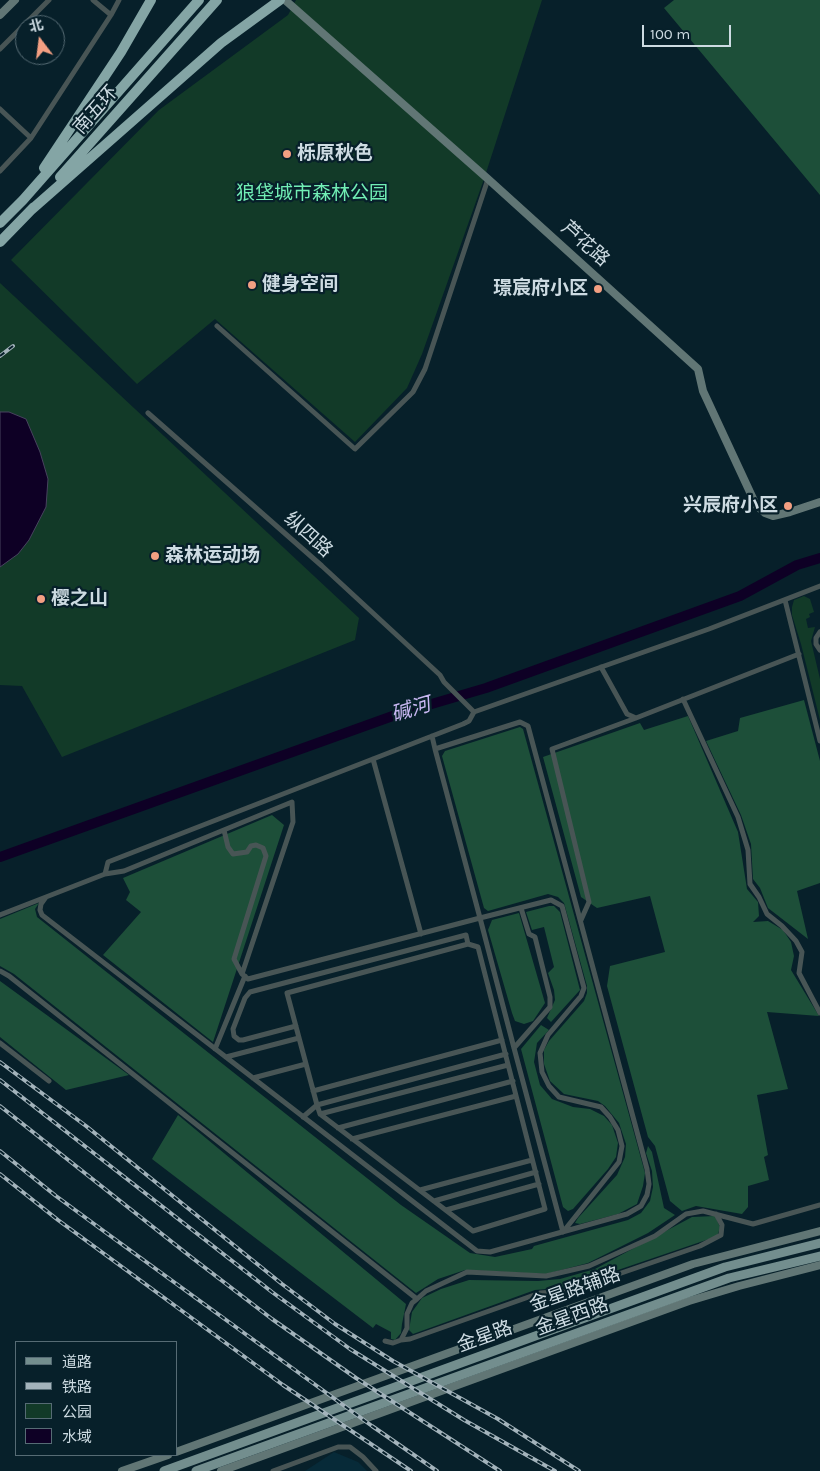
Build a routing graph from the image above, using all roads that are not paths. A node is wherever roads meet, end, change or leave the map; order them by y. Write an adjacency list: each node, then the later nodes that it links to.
1 (15, 0): 10 (street)
2 (49, 0): 12 (street)
3 (93, 0): 11 (street)
4 (119, 0): 11 (street)
5 (151, 0): 19 (highway)
6 (199, 0): 19 (highway, 南五环)
7 (217, 0): 20 (highway, 南五环)
8 (280, 0): 20 (highway)
9 (285, 0): 18 (street, 芦花路)
10 (0, 16)
11 (111, 16): 16 (street)
12 (0, 49)
13 (0, 108): 14 (street)
14 (5, 114): 15 (street); 16 (street)
15 (0, 119)
16 (31, 138): 17 (street)
17 (0, 171)
18 (488, 179): 23 (street); 25 (street, 芦花路)
19 (23, 200): 21 (highway, 南五环)
20 (30, 211): 22 (highway, 南五环)
21 (0, 223)
22 (0, 242)
23 (217, 326)
24 (148, 413): 33 (street, 纵四路)
25 (820, 502)
26 (820, 586): 27 (street)
27 (785, 600): 30 (street); 31 (street)
28 (820, 632): 29 (street)
29 (820, 650)
30 (799, 654): 32 (street); 36 (street)
31 (601, 667): 33 (street); 34 (street)
32 (683, 699): 34 (street); 50 (street)
33 (474, 712): 35 (street)
34 (636, 718): 45 (street)
35 (432, 736): 37 (street); 38 (street)
36 (820, 741)
37 (435, 749): 44 (street); 45 (street)
38 (373, 759): 40 (street); 46 (street)
39 (224, 830): 40 (street); 49 (street); 49 (street)
40 (106, 874): 41 (street)
41 (46, 897): 43 (street); 56 (street)
42 (521, 908): 44 (street); 55 (street); 80 (street)
43 (0, 915)
44 (480, 918): 46 (street); 55 (street)
45 (580, 921): 80 (street)
46 (421, 934): 49 (street)
47 (468, 944): 51 (street); 51 (street); 53 (street)
48 (0, 971): 84 (street)
49 (243, 975): 56 (street)
50 (820, 1013)
51 (296, 1026): 52 (street)
52 (299, 1038): 58 (street); 59 (street)
53 (502, 1040): 57 (street); 64 (street)
54 (0, 1043): 62 (street)
55 (514, 1048): 80 (street)
56 (215, 1049): 58 (street)
57 (506, 1054): 60 (street); 66 (street)
58 (226, 1057): 61 (street)
59 (306, 1064): 61 (street); 64 (street)
60 (508, 1065): 63 (street); 67 (street)
61 (253, 1078): 68 (street)
62 (49, 1081)
63 (512, 1081): 65 (street); 69 (street)
64 (313, 1091): 66 (street)
65 (516, 1096): 70 (street); 71 (street)
66 (317, 1105): 67 (street); 68 (street)
67 (320, 1114): 69 (street)
68 (303, 1117): 80 (street)
69 (338, 1128): 70 (street)
70 (352, 1139): 74 (street)
71 (532, 1160): 72 (street); 74 (street)
72 (536, 1172): 73 (street); 75 (street)
73 (539, 1184): 77 (street); 77 (street)
74 (420, 1190): 75 (street)
75 (434, 1201): 77 (street)
76 (820, 1205): 78 (street)
77 (446, 1210)
78 (716, 1214): 84 (street); 85 (street)
79 (820, 1230): 87 (street, 金星路辅路)
80 (563, 1232)
81 (820, 1243): 90 (main road, 金星路)
82 (820, 1256): 91 (main road, 金星西路)
83 (820, 1265): 92 (street)
84 (417, 1299): 85 (street)
85 (401, 1340): 86 (street)
86 (385, 1341)
87 (178, 1451)
88 (165, 1456): 89 (street)
89 (122, 1471)
90 (164, 1471)
91 (196, 1471)
92 (221, 1471)
93 (273, 1471): 94 (street)
94 (376, 1471)

